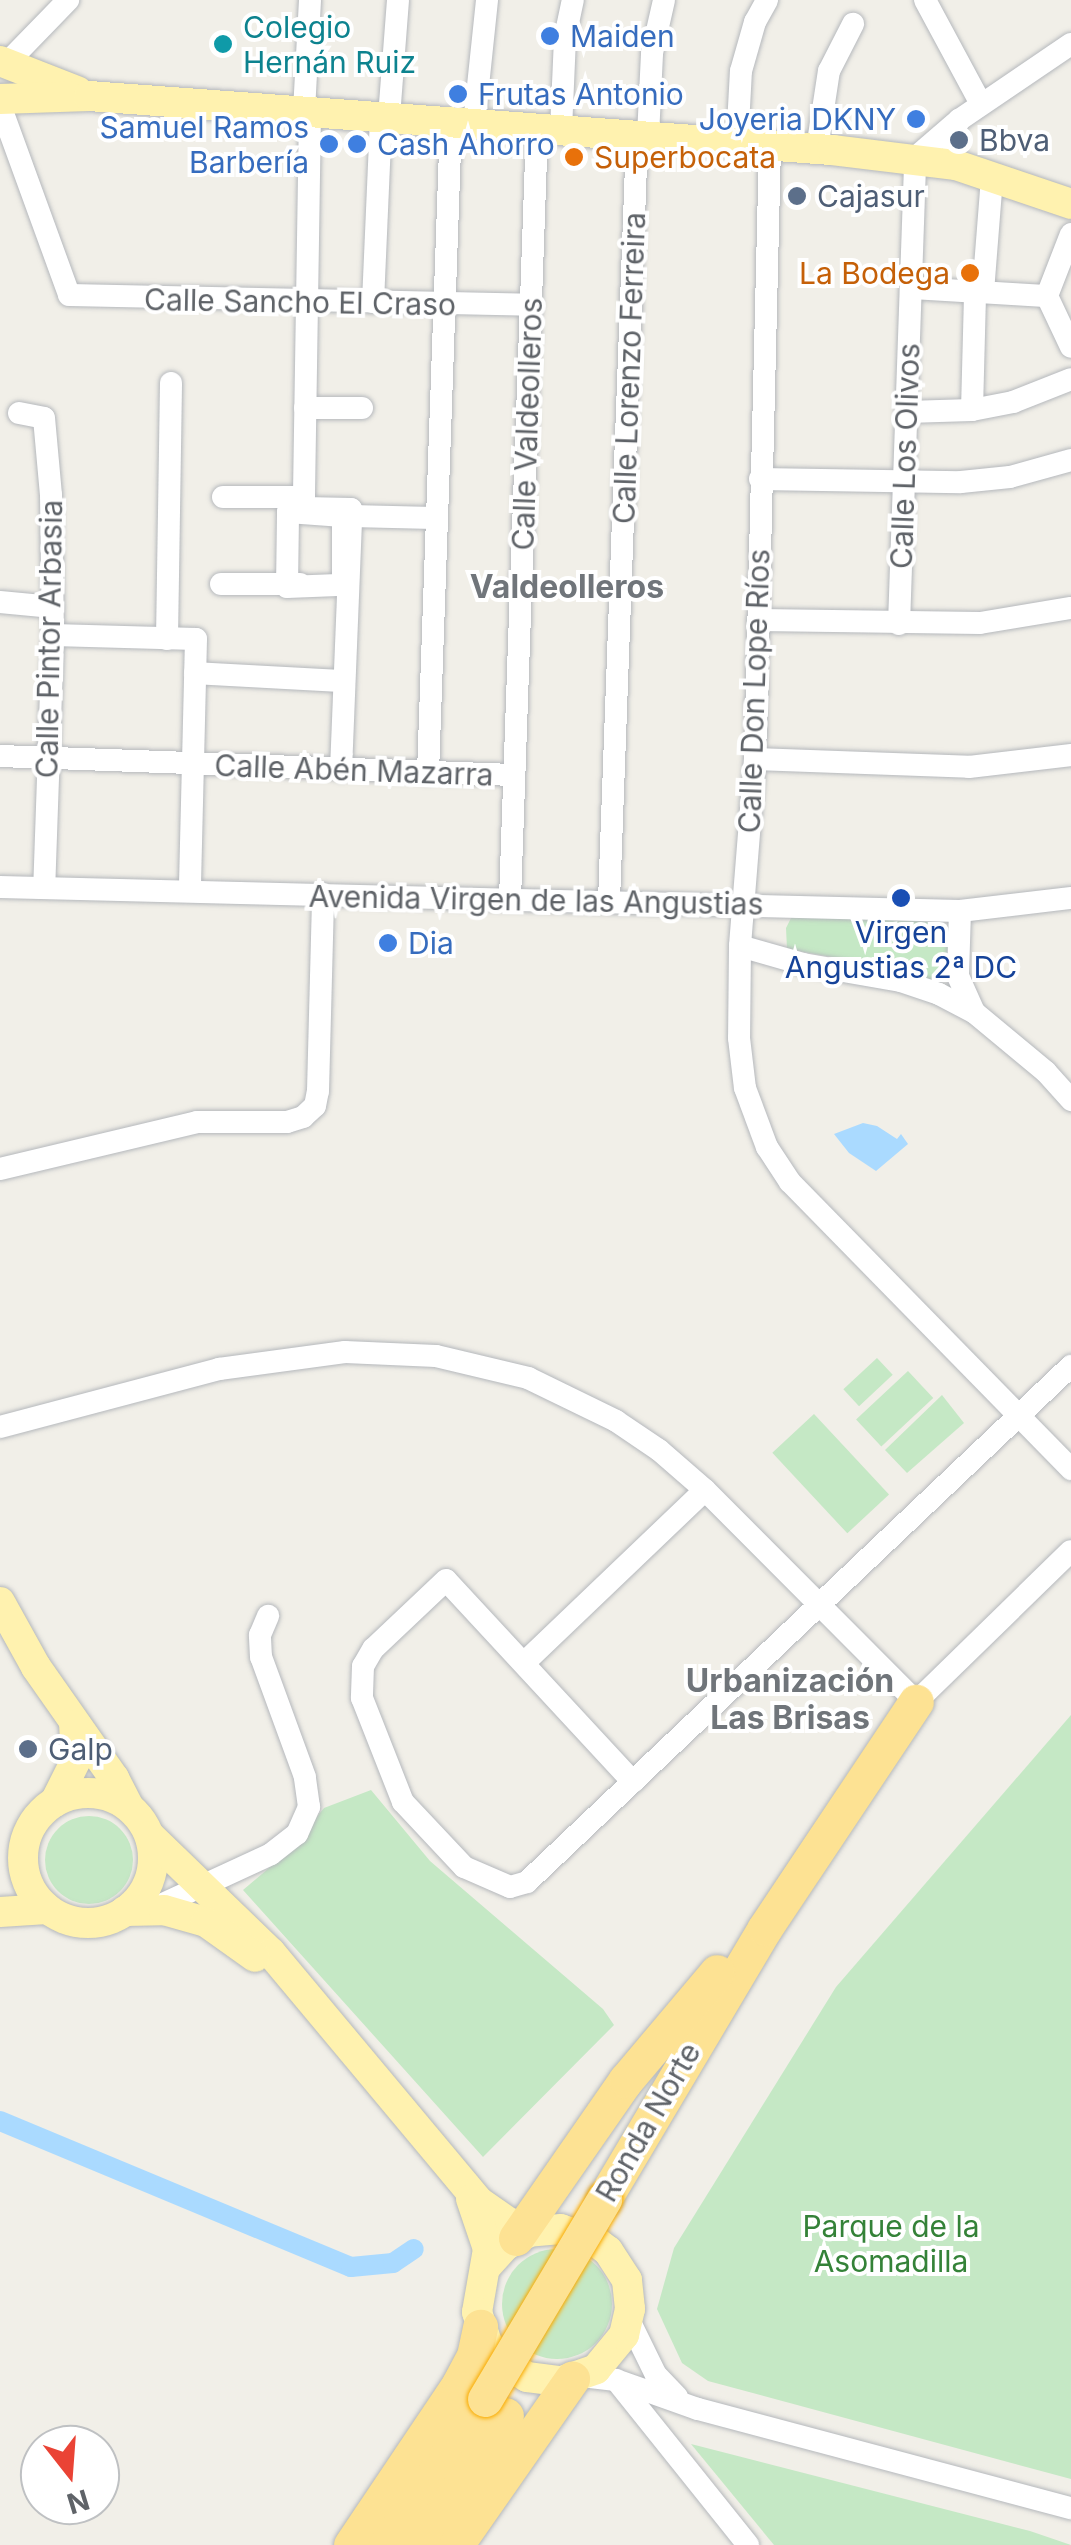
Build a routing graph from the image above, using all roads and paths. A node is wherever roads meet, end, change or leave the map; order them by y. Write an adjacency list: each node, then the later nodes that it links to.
1 (68, 0): 11 (street)
2 (310, 0): 15 (street)
3 (398, 0): 16 (street)
4 (486, 0): 18 (street)
5 (573, 0): 19 (street, Calle Valdeolleros)
6 (664, 0): 20 (street, Calle Lorenzo Ferreira)
7 (767, 0): 21 (street)
8 (925, 0): 14 (street)
9 (854, 24): 23 (street)
10 (1071, 44): 14 (street)
11 (4, 62): 12 (main road)
12 (90, 96): 13 (main road); 15 (main road)
13 (0, 101): 32 (street, Calle Sancho El Craso)
14 (981, 104): 17 (street)
15 (307, 112): 16 (main road); 32 (street)
16 (385, 117): 18 (main road); 33 (street)
17 (959, 120): 24 (street); 25 (street)
18 (462, 123): 19 (main road); 34 (street)
19 (549, 129): 20 (main road); 35 (street, Calle Valdeolleros)
20 (642, 136): 21 (main road); 77 (street, Calle Lorenzo Ferreira)
21 (737, 144): 22 (main road)
22 (770, 146): 23 (main road); 45 (street, Calle Don Lope Ríos)
23 (817, 148): 24 (main road)
24 (915, 158): 25 (main road); 29 (street, Calle Los Olivos)
25 (956, 165): 26 (main road)
26 (992, 177): 27 (main road); 30 (street)
27 (1071, 204)
28 (1071, 234): 31 (street)
29 (911, 288): 30 (street); 42 (street, Calle Los Olivos)
30 (979, 292): 31 (street); 41 (street)
31 (1047, 296): 36 (street)
32 (306, 302): 33 (street, Calle Sancho El Craso); 39 (street)
33 (373, 302): 34 (street, Calle Sancho El Craso)
34 (443, 304): 35 (street, Calle Sancho El Craso); 50 (street)
35 (532, 305): 70 (street, Calle Valdeolleros)
36 (1071, 348)
37 (1071, 379): 41 (street)
38 (171, 383): 60 (street)
39 (305, 408): 40 (street); 48 (street)
40 (362, 408)
41 (972, 410): 42 (street)
42 (907, 412): 46 (street, Calle Los Olivos)
43 (19, 413): 55 (street, Calle Pintor Arbasia)
44 (1071, 460): 46 (street)
45 (760, 478): 46 (street); 57 (street, Calle Don Lope Ríos)
46 (904, 483): 58 (street, Calle Los Olivos)
47 (223, 496): 48 (street)
48 (304, 497): 49 (street)
49 (351, 516): 50 (street); 53 (street)
50 (434, 518): 69 (street)
51 (221, 584): 52 (street)
52 (286, 584): 53 (street); 53 (street)
53 (343, 585): 62 (street)
54 (0, 602): 55 (street)
55 (53, 607): 59 (street, Calle Pintor Arbasia)
56 (1071, 608): 58 (street)
57 (759, 620): 58 (street); 66 (street, Calle Don Lope Ríos)
58 (899, 624)
59 (53, 635): 60 (street); 65 (street, Calle Pintor Arbasia)
60 (167, 638): 61 (street)
61 (196, 673): 62 (street); 67 (street)
62 (344, 681): 68 (street)
63 (1071, 755): 66 (street)
64 (0, 756): 65 (street)
65 (48, 758): 67 (street, Calle Abén Mazarra); 72 (street, Calle Pintor Arbasia)
66 (755, 759): 78 (street, Calle Don Lope Ríos)
67 (196, 764): 68 (street, Calle Abén Mazarra); 73 (street)
68 (341, 770): 69 (street, Calle Abén Mazarra)
69 (428, 772): 70 (street, Calle Abén Mazarra)
70 (513, 776): 76 (street, Calle Valdeolleros)
71 (0, 887): 72 (street, Avenida Virgen de las Angustias)
72 (44, 888): 73 (street, Avenida Virgen de las Angustias)
73 (190, 892): 74 (street, Avenida Virgen de las Angustias)
74 (323, 894): 76 (street, Avenida Virgen de las Angustias); 83 (street)
75 (1071, 898): 79 (street, Avenida Virgen de las Angustias)
76 (510, 899): 77 (street, Avenida Virgen de las Angustias)
77 (609, 901): 78 (street, Avenida Virgen de las Angustias)
78 (743, 904): 79 (street, Avenida Virgen de las Angustias); 80 (street, Calle Don Lope Ríos)
79 (960, 911): 81 (street)
80 (740, 946): 81 (street); 85 (street, Calle Don Lope Ríos)
81 (975, 1013): 82 (street)
82 (1071, 1100)
83 (0, 1169)
84 (1071, 1366): 85 (street)
85 (1020, 1415): 87 (street, Calle Don Lope Ríos); 91 (street)
86 (0, 1427): 88 (street)
87 (1071, 1469)
88 (704, 1490): 91 (street); 93 (street)
89 (1071, 1550): 94 (street)
90 (0, 1602): 95 (main road)
91 (820, 1603): 94 (street); 96 (street)
92 (268, 1616): 101 (street)
93 (524, 1663): 96 (street); 96 (street)
94 (916, 1702): 106 (highway, Ronda Norte)
95 (74, 1725): 97 (main road); 98 (main road)
96 (633, 1782)
97 (55, 1802): 98 (main road); 100 (main road)
98 (128, 1806): 99 (main road)
99 (150, 1836): 101 (main road); 104 (main road)
100 (22, 1864): 102 (main road); 103 (main road)
101 (201, 1885): 104 (street); 107 (main road)
102 (0, 1895)
103 (47, 1909): 104 (main road); 105 (main road)
104 (138, 1911): 107 (main road)
105 (0, 1912)
106 (765, 1928): 109 (highway); 115 (highway, Ronda Norte, bridge)
107 (312, 2004): 108 (main road)
108 (466, 2189): 109 (main road); 110 (main road)
109 (528, 2231): 110 (main road); 111 (main road)
110 (487, 2266): 112 (main road)
111 (629, 2320): 113 (main road); 116 (street)
112 (480, 2327): 113 (main road); 118 (highway)
113 (578, 2377): 114 (street); 121 (highway)
114 (616, 2380): 116 (street); 122 (street)
115 (496, 2407): 119 (highway, Ronda Norte); 120 (highway, Ronda Norte)
116 (698, 2409): 117 (street)
117 (1071, 2508)
118 (351, 2545)
119 (386, 2545)
120 (421, 2545)
121 (456, 2545)
122 (748, 2545)

